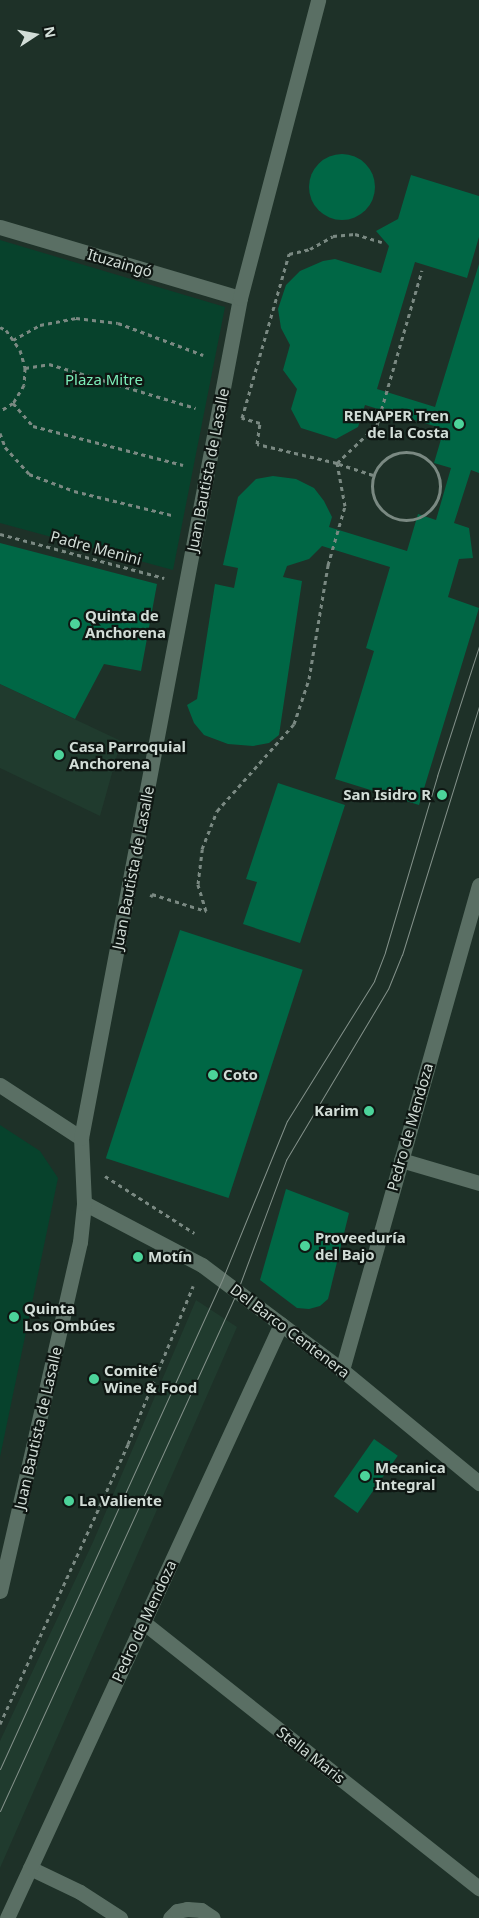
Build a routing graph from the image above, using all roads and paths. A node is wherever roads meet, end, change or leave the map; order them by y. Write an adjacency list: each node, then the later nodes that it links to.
1 (318, 0): 5 (street, Juan Bautista de Lasalle)
2 (0, 227): 5 (street, Ituzaingó)
3 (382, 242): 14 (path)
4 (422, 270): 14 (path)
5 (240, 298): 19 (street, Juan Bautista de Lasalle)
6 (0, 327): 7 (path)
7 (13, 340): 8 (path); 9 (path)
8 (203, 355)
9 (26, 368): 10 (path); 11 (path)
10 (14, 404): 12 (path); 15 (path)
11 (196, 408)
12 (0, 411)
13 (0, 433): 17 (path)
14 (337, 463): 16 (path); 21 (path)
15 (183, 466)
16 (373, 475): 16 (path)
17 (172, 515)
18 (0, 534): 19 (path, Padre Menini)
19 (186, 584): 23 (street, Juan Bautista de Lasalle)
20 (479, 885): 24 (street, Pedro de Mendoza)
21 (150, 903)
22 (0, 1085): 23 (street)
23 (81, 1138): 27 (street, Juan Bautista de Lasalle)
24 (400, 1160): 26 (street); 30 (street, Pedro de Mendoza)
25 (102, 1174): 28 (path)
26 (479, 1183)
27 (84, 1203): 28 (street, Del Barco Centenera); 32 (street, Juan Bautista de Lasalle)
28 (202, 1265): 29 (street, Del Barco Centenera); 34 (path)
29 (281, 1324): 30 (street, Del Barco Centenera); 33 (street, Pedro de Mendoza)
30 (342, 1370): 31 (street, Del Barco Centenera)
31 (479, 1483)
32 (0, 1591)
33 (142, 1622): 35 (street, Pedro de Mendoza); 36 (street, Stella Maris)
34 (0, 1724)
35 (30, 1868): 37 (street, Pedro de Mendoza); 38 (street)
36 (479, 1888)
37 (7, 1918)
38 (120, 1918)
39 (170, 1918): 40 (street)
40 (213, 1918)

